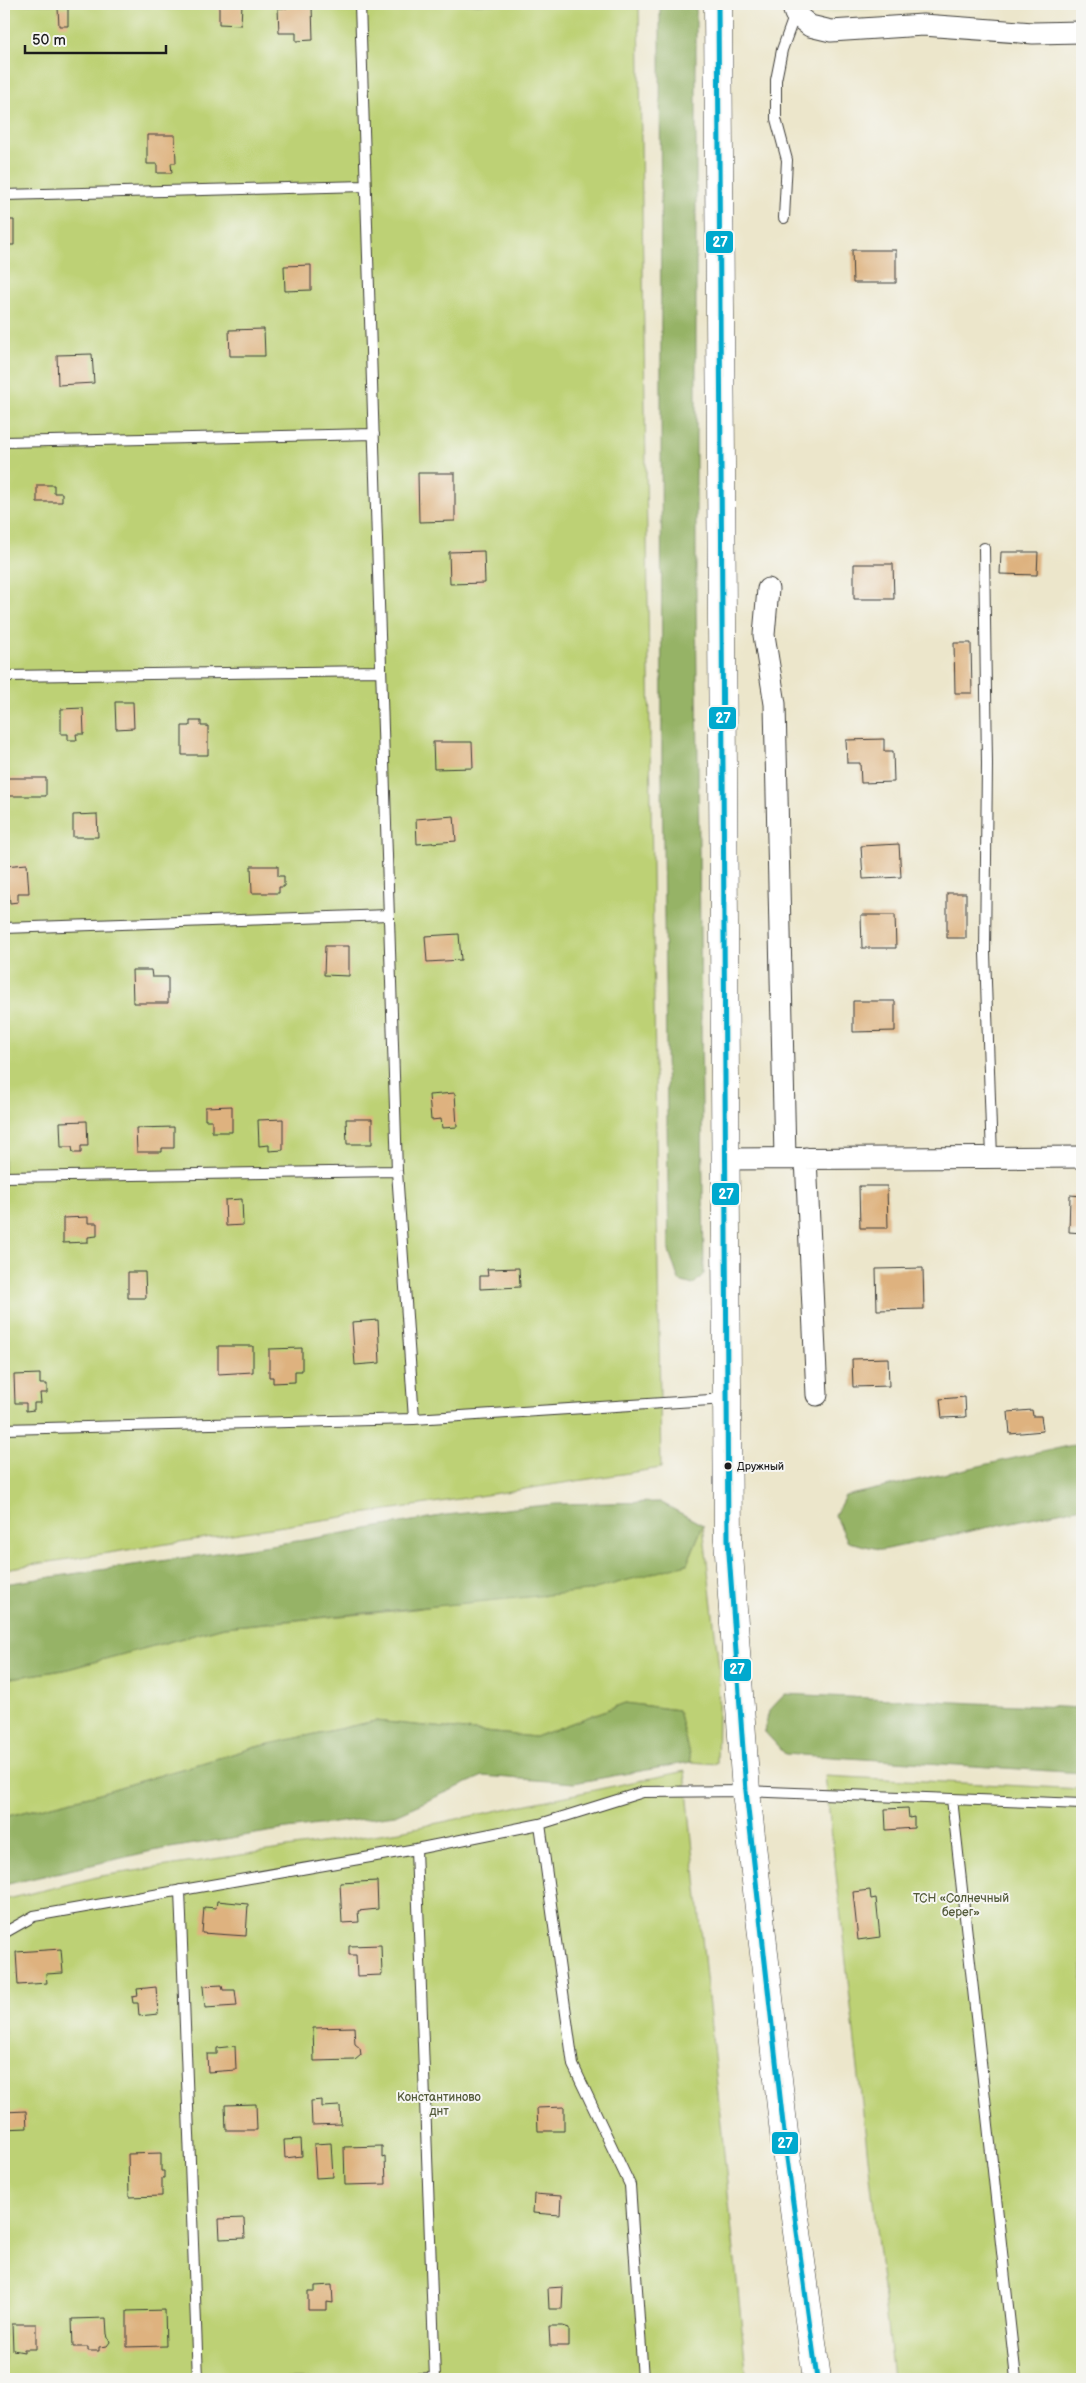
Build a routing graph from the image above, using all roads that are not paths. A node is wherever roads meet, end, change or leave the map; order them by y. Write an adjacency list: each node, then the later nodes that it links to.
1 (360, 4): 5 (lane)
2 (718, 4): 20 (street)
3 (794, 9): 4 (street); 7 (lane)
4 (1082, 32)
5 (366, 186): 6 (lane); 8 (lane)
6 (4, 195)
7 (784, 218)
8 (374, 434): 9 (lane); 12 (lane)
9 (4, 442)
10 (984, 548): 19 (lane)
11 (768, 589): 17 (street)
12 (381, 671): 13 (lane); 14 (lane)
13 (4, 676)
14 (389, 915): 15 (lane); 21 (lane)
15 (4, 928)
16 (1082, 1157): 19 (street)
17 (785, 1158): 18 (street); 20 (street)
18 (806, 1158): 19 (street); 23 (street)
19 (992, 1158)
20 (725, 1159): 24 (street)
21 (397, 1171): 22 (lane); 25 (lane)
22 (4, 1177)
23 (817, 1395)
24 (727, 1400): 25 (lane); 27 (street)
25 (414, 1419): 26 (lane)
26 (4, 1429)
27 (746, 1791): 28 (lane); 30 (lane); 38 (street)
28 (952, 1799): 29 (lane); 39 (lane)
29 (1082, 1804)
30 (540, 1824): 31 (lane); 37 (lane)
31 (416, 1849): 32 (lane); 36 (lane)
32 (180, 1890): 33 (lane); 34 (lane)
33 (4, 1933)
34 (198, 2379)
35 (402, 2379): 36 (lane)
36 (435, 2379)
37 (643, 2379)
38 (817, 2379)
39 (1016, 2379)

